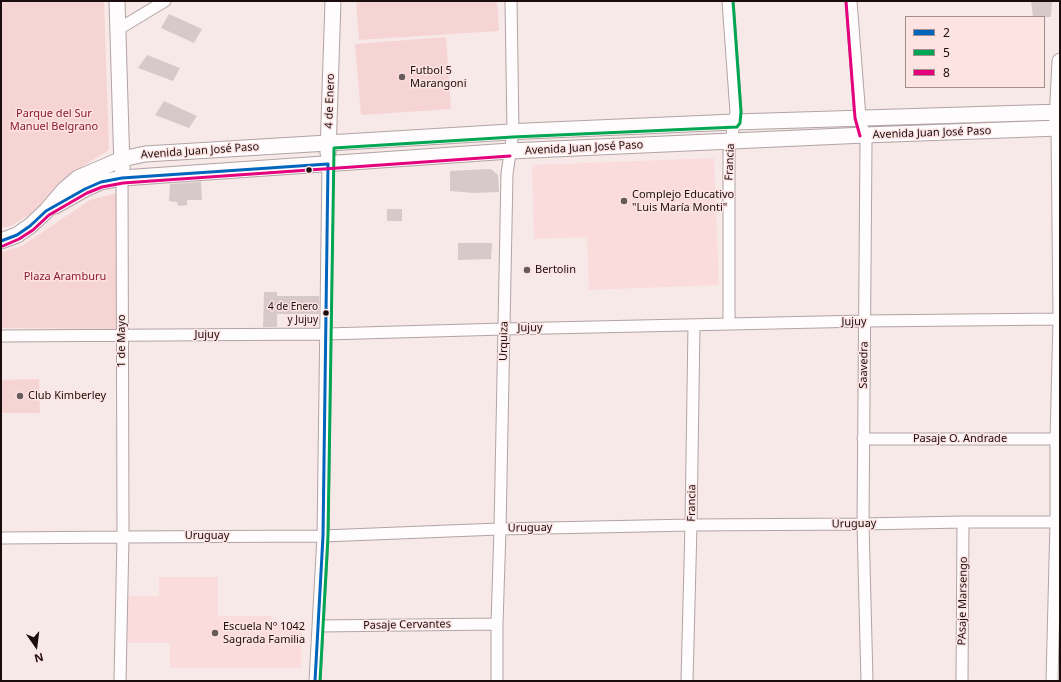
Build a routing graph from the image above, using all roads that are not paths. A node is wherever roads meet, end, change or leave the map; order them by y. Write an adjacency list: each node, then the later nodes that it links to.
1 (117, 1): 7 (main road, 1 de Mayo)
2 (165, 1): 7 (street)
3 (334, 1): 16 (main road, 4 de Enero)
4 (511, 1): 13 (street, Urquiza)
5 (728, 1): 11 (street, Francia)
6 (852, 1): 10 (street, Saavedra)
7 (117, 30): 18 (main road, 1 de Mayo)
8 (1060, 61): 9 (main road)
9 (1059, 112): 10 (main road, Avenida Juan José Paso); 12 (main road)
10 (860, 118): 11 (main road, Avenida Juan José Paso); 14 (street, Saavedra)
11 (735, 122): 13 (main road, Avenida Juan José Paso); 15 (street, Francia)
12 (1058, 128): 14 (main road, Avenida Juan José Paso); 23 (street)
13 (512, 132): 16 (main road, Avenida Juan José Paso); 17 (street, Urquiza)
14 (865, 135): 15 (main road, Avenida Juan José Paso); 24 (street, Saavedra)
15 (731, 141): 17 (main road, Avenida Juan José Paso); 25 (street, Francia)
16 (329, 143): 18 (main road, Avenida Juan José Paso); 19 (main road, 4 de Enero)
17 (510, 151): 19 (main road, Avenida Juan José Paso); 27 (street, Urquiza)
18 (122, 158): 20 (main road, 1 de Mayo); 21 (main road, Avenida Juan José Paso)
19 (328, 164): 20 (main road, Avenida Juan José Paso); 28 (street, 4 de Enero)
20 (122, 178): 21 (main road, Avenida Juan José Paso); 29 (street, 1 de Mayo)
21 (46, 211): 22 (main road)
22 (1, 241)
23 (1059, 320): 24 (street, Jujuy); 32 (street)
24 (865, 321): 25 (street, Jujuy); 31 (street, Saavedra)
25 (729, 324): 26 (street, Jujuy)
26 (694, 325): 27 (street, Jujuy); 36 (street, Francia)
27 (504, 329): 28 (street, Jujuy); 37 (street, Urquiza)
28 (326, 334): 29 (street, Jujuy); 38 (street, 4 de Enero)
29 (122, 335): 30 (street, Jujuy); 39 (street, 1 de Mayo)
30 (1, 336)
31 (863, 439): 32 (street, Pasaje O. Andrade); 35 (street, Saavedra)
32 (1056, 439): 34 (street)
33 (963, 522): 34 (street, Uruguay); 35 (street, Uruguay); 48 (street, PAsaje Marsengo)
34 (1058, 522): 49 (street)
35 (863, 524): 36 (street, Uruguay); 47 (street, Saavedra)
36 (691, 525): 37 (street, Uruguay); 46 (street, Francia)
37 (500, 529): 38 (street, Uruguay); 41 (street, Urquiza)
38 (323, 536): 39 (street, Uruguay); 42 (street, 4 de Enero)
39 (123, 537): 40 (street, Uruguay); 43 (street, 1 de Mayo)
40 (1, 538)
41 (497, 624): 42 (street, Pasaje Cervantes); 45 (street, Urquiza)
42 (318, 626): 44 (street, 4 de Enero)
43 (120, 681)
44 (315, 681)
45 (497, 681)
46 (687, 681)
47 (867, 681)
48 (962, 681)
49 (1052, 681)

